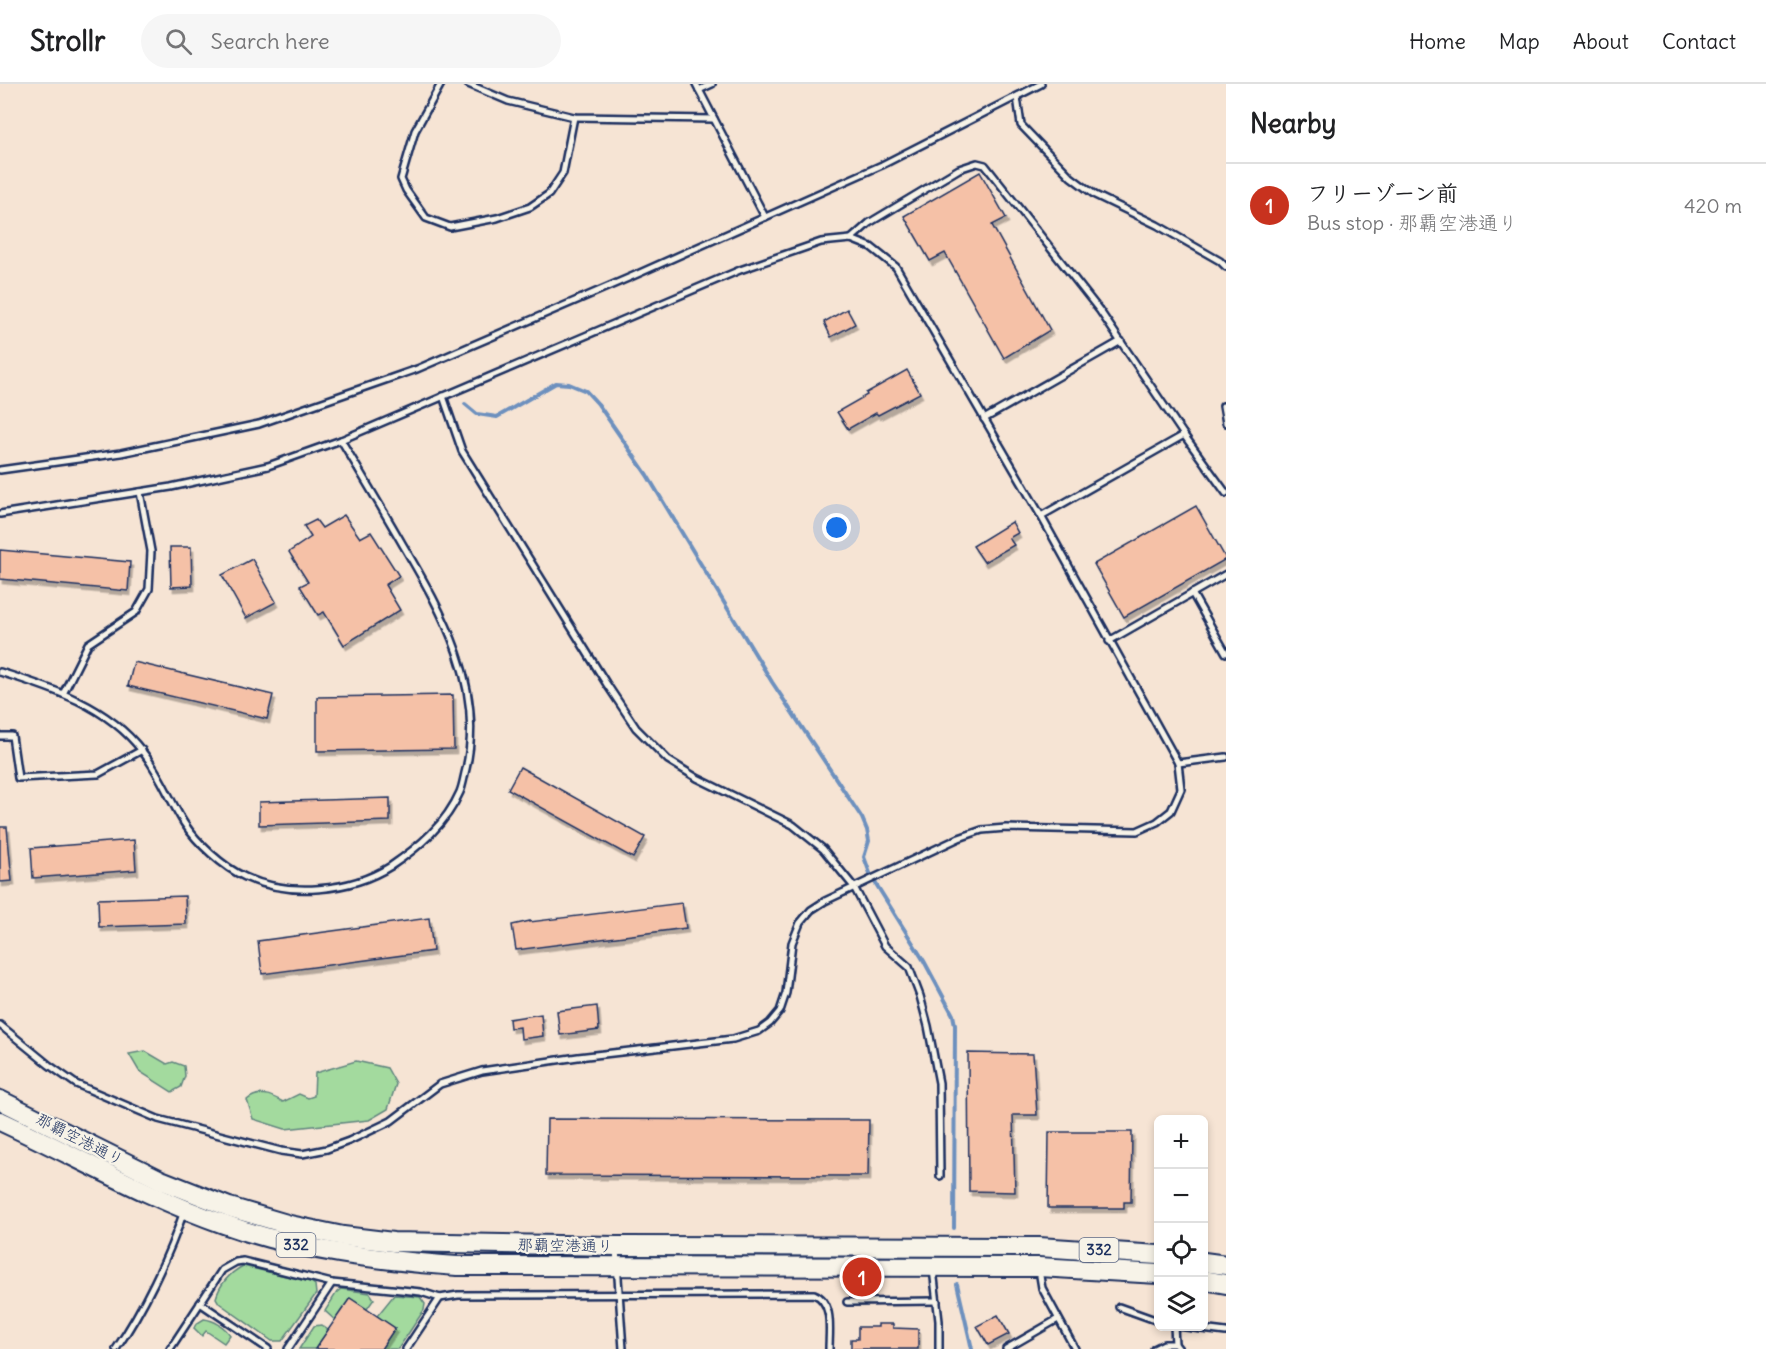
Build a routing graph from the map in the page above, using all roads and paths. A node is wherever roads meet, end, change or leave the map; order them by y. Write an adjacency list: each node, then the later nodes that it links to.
1 (441, 84): 8 (lane)
2 (468, 84): 8 (lane)
3 (696, 84): 6 (lane)
4 (712, 84): 6 (lane)
5 (1041, 84): 7 (lane)
6 (699, 90): 9 (lane)
7 (1017, 97): 10 (lane); 12 (lane)
8 (574, 117): 9 (lane)
9 (714, 119): 10 (lane)
10 (765, 218): 20 (lane)
11 (851, 239): 13 (lane); 14 (lane); 16 (lane)
12 (1226, 267)
13 (1121, 341): 16 (lane); 18 (lane)
14 (443, 396): 19 (lane); 35 (lane)
15 (1223, 406): 17 (lane)
16 (984, 419): 24 (lane)
17 (1225, 421)
18 (1184, 435): 22 (lane); 24 (lane)
19 (341, 440): 21 (lane); 32 (lane)
20 (0, 470)
21 (140, 492): 23 (lane); 30 (lane)
22 (1226, 493)
23 (0, 514)
24 (1041, 516): 27 (lane)
25 (1226, 574): 26 (lane)
26 (1192, 593): 27 (lane); 28 (lane)
27 (1109, 641): 34 (lane)
28 (1226, 653)
29 (0, 672): 30 (lane)
30 (63, 694): 32 (lane)
31 (0, 736): 32 (lane)
32 (142, 750)
33 (1226, 757): 34 (lane)
34 (1178, 763): 35 (lane)
35 (854, 887): 36 (lane); 39 (lane)
36 (0, 1025)
37 (0, 1100): 41 (highway, 那覇空港通り / 332)
38 (0, 1120): 40 (highway, 那覇空港通り / 332)
39 (940, 1176)
40 (184, 1209): 46 (highway, 那覇空港通り / 332); 65 (lane)
41 (616, 1246): 42 (highway, 那覇空港通り / 332); 46 (lane)
42 (1040, 1247): 43 (highway, 那覇空港通り / 332); 48 (lane)
43 (1154, 1255)
44 (1208, 1263): 45 (highway)
45 (1226, 1265)
46 (617, 1266): 47 (highway, 那覇空港通り / 332); 53 (lane)
47 (933, 1267): 48 (highway, 那覇空港通り / 332); 55 (lane)
48 (1040, 1267): 49 (highway, 那覇空港通り / 332); 59 (lane)
49 (1154, 1274)
50 (1208, 1281): 52 (highway)
51 (332, 1283): 54 (lane); 57 (lane); 68 (lane)
52 (1226, 1284)
53 (619, 1294): 54 (lane); 70 (lane); 71 (lane)
54 (440, 1298): 69 (lane)
55 (937, 1301): 56 (lane); 72 (lane)
56 (847, 1302)
57 (200, 1303): 66 (lane); 67 (lane)
58 (1119, 1307): 60 (lane)
59 (1058, 1319): 73 (lane); 74 (lane)
60 (1154, 1320)
61 (1208, 1330): 63 (lane)
62 (1176, 1331): 64 (lane)
63 (1226, 1332)
64 (1177, 1347): 75 (lane)
65 (116, 1349)
66 (170, 1349)
67 (268, 1349)
68 (288, 1349)
69 (406, 1349)
70 (623, 1349)
71 (829, 1349)
72 (939, 1349)
73 (1006, 1349)
74 (1075, 1349)
75 (1155, 1349)

